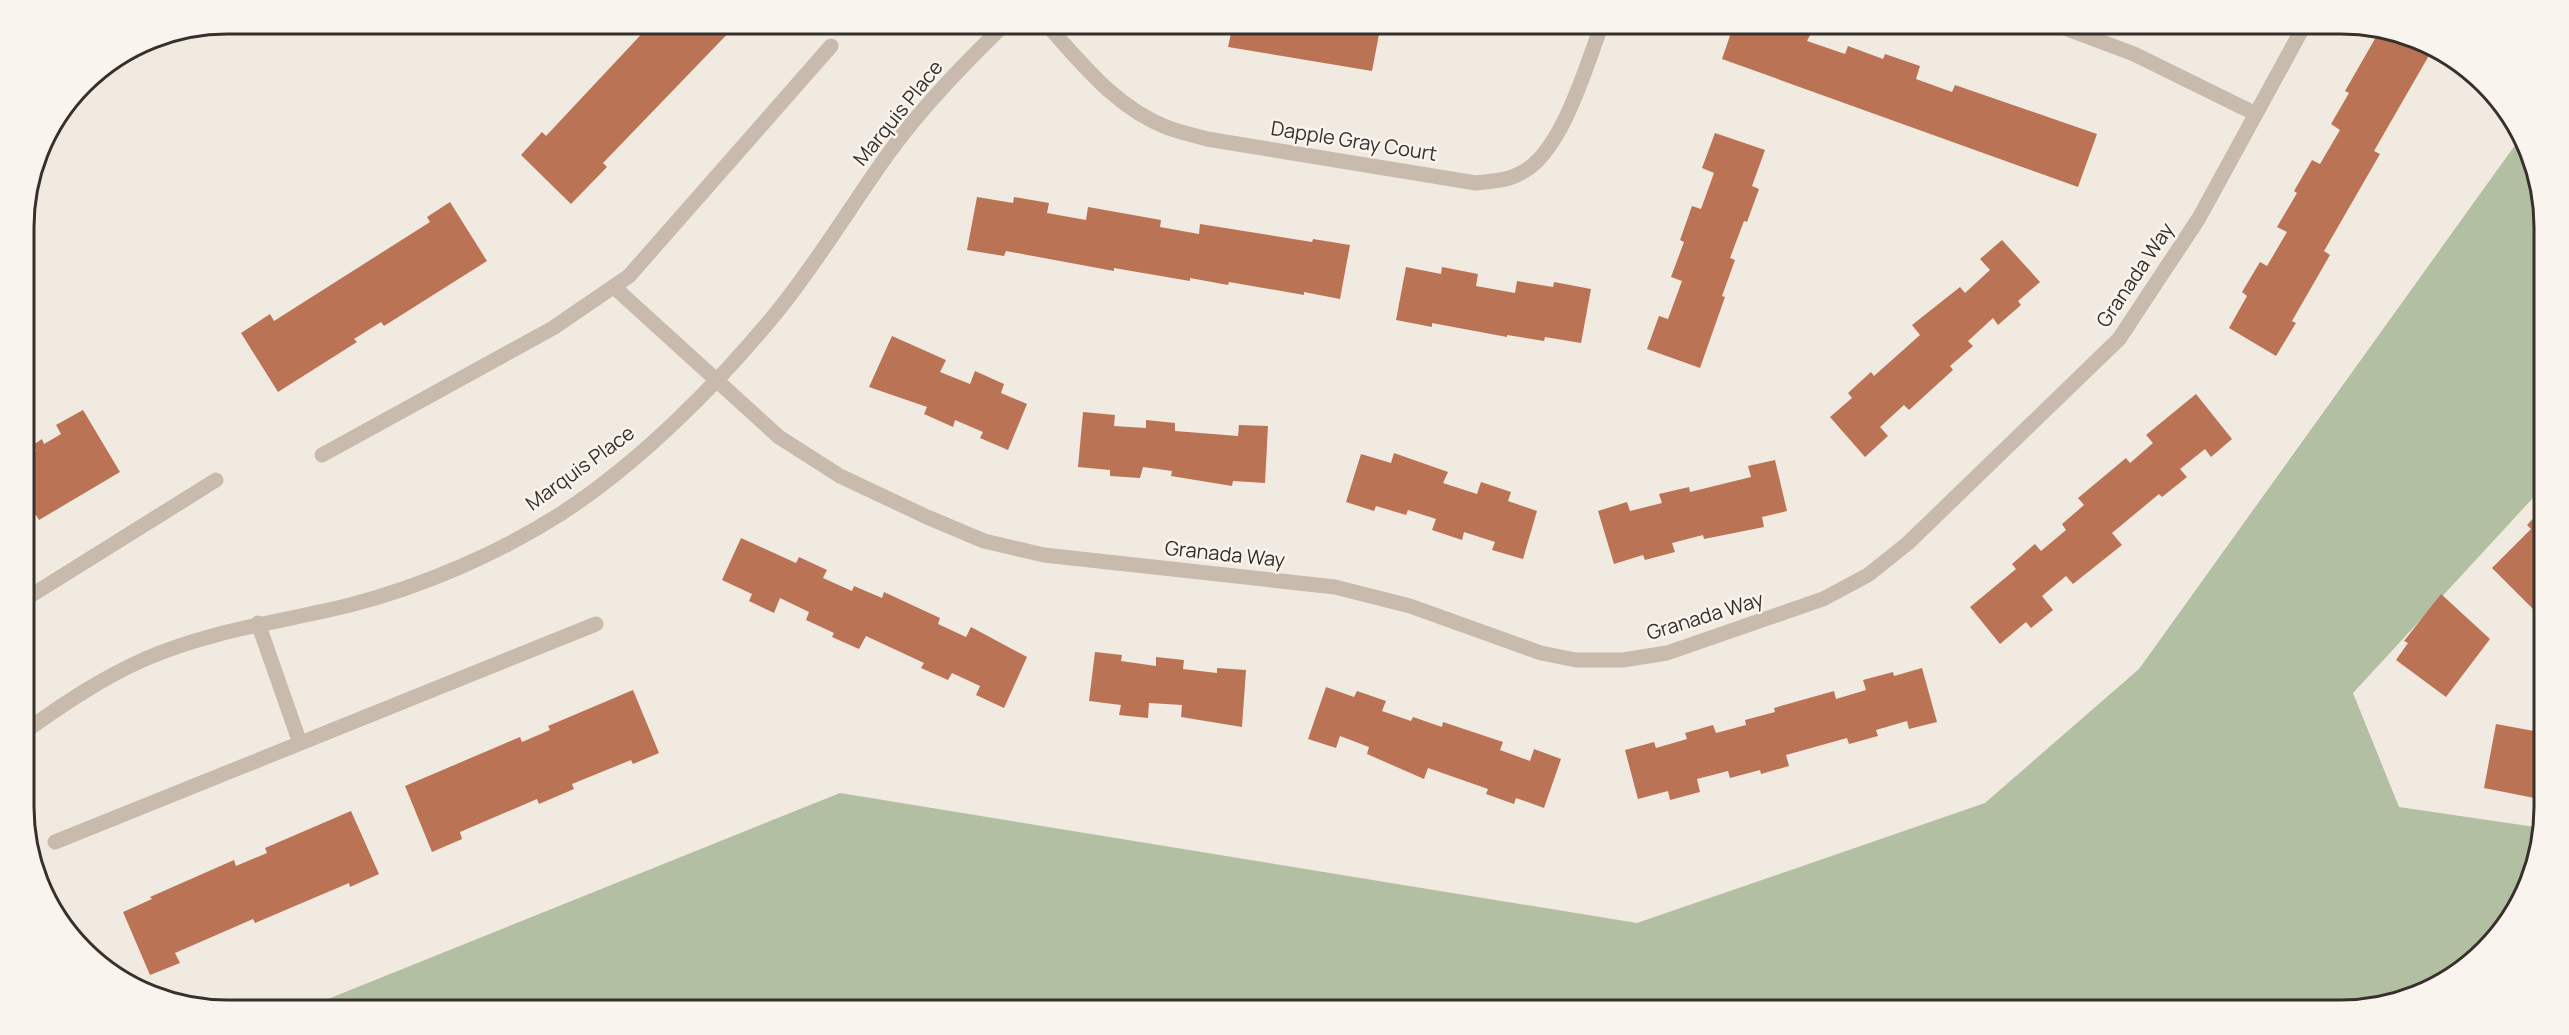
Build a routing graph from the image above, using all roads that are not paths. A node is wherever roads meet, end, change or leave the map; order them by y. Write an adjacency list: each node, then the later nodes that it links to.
1 (1598, 34): 5 (street, Dapple Gray Court)
2 (2081, 34): 7 (street)
3 (2300, 34): 7 (street, Granada Way)
4 (994, 35): 9 (street, Marquis Place)
5 (1056, 35)
6 (831, 46): 8 (street)
7 (2256, 114): 9 (street, Granada Way)
8 (614, 286): 9 (street, Granada Way); 10 (street)
9 (716, 381): 13 (street, Marquis Place)
10 (321, 455)
11 (216, 480): 12 (street)
12 (34, 592)
13 (258, 623): 15 (street, Marquis Place); 16 (street)
14 (596, 624): 16 (street)
15 (34, 725)
16 (300, 743): 17 (street)
17 (55, 842)

